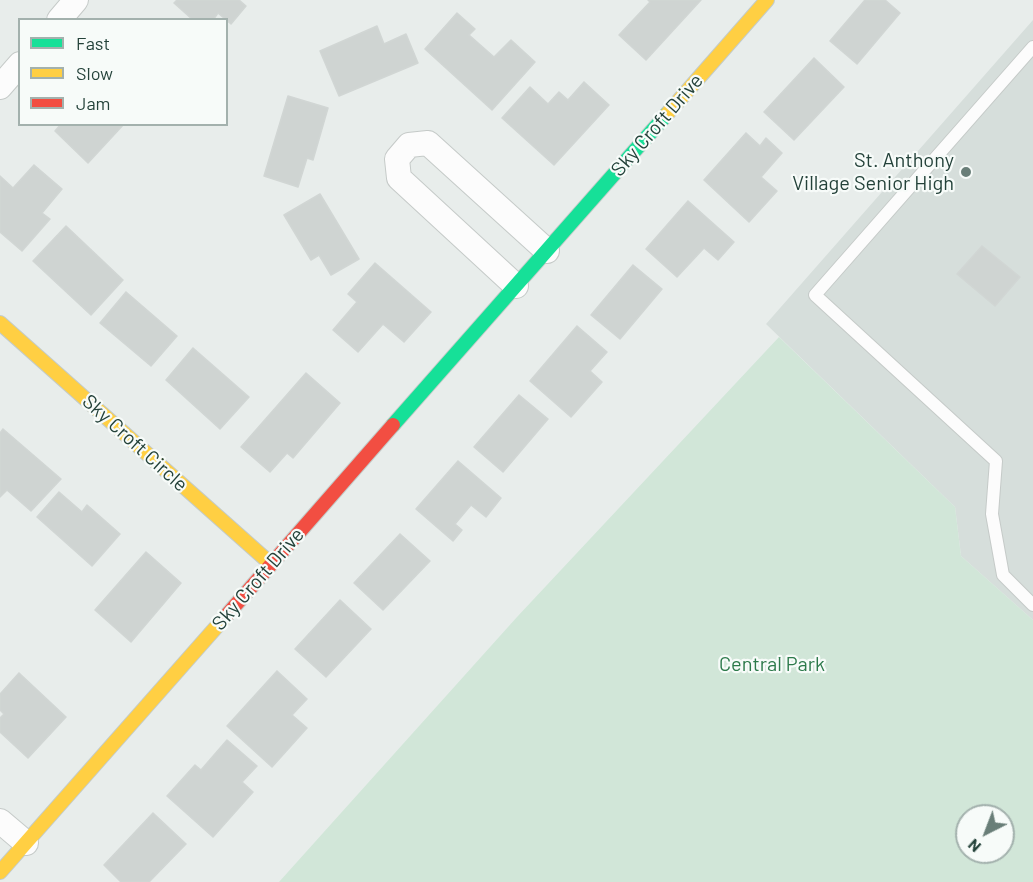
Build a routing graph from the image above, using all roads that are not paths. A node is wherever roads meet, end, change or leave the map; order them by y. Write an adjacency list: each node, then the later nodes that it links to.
1 (76, 0): 3 (street)
2 (767, 0): 7 (street, Sky Croft Drive)
3 (61, 18)
4 (1033, 47): 11 (lane)
5 (18, 66): 6 (street)
6 (0, 87)
7 (547, 251): 8 (street, Sky Croft Drive); 8 (street)
8 (516, 285): 10 (street, Sky Croft Drive)
9 (0, 323): 10 (street, Sky Croft Circle)
10 (271, 564): 13 (street, Sky Croft Drive)
11 (1033, 605)
12 (0, 821): 13 (street)
13 (26, 843): 14 (street, Sky Croft Drive)
14 (0, 872)

